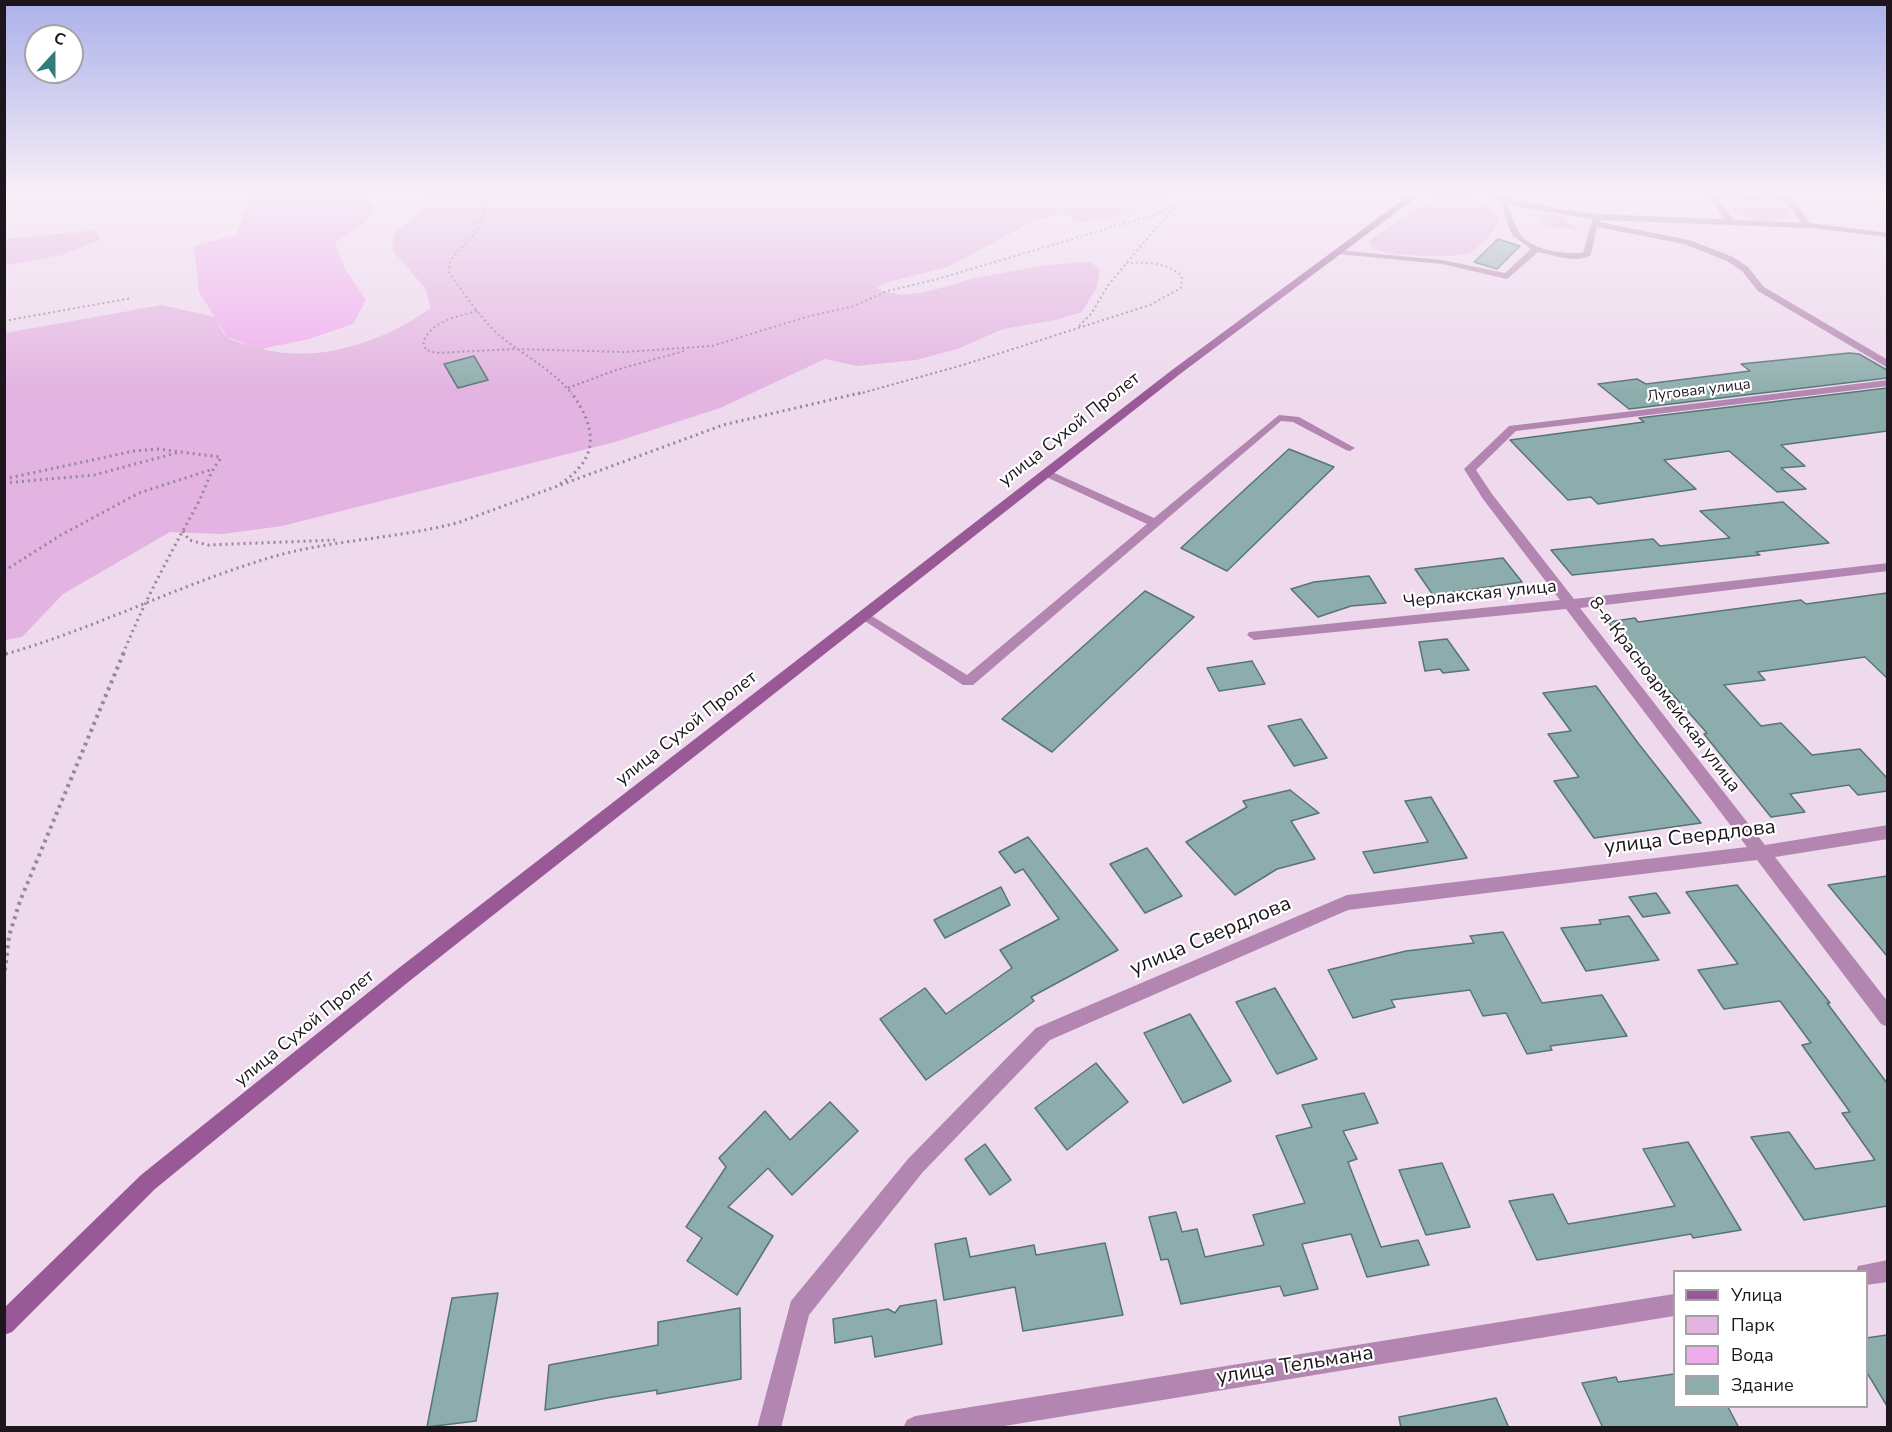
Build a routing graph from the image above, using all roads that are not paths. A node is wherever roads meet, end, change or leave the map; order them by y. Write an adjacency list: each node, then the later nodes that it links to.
1 (1327, 260): 9 (main road, улица Сухой Пролет)
2 (1419, 260): 3 (lane)
3 (1524, 260)
4 (1731, 260): 5 (street)
5 (1887, 365)
6 (1887, 383): 7 (street, Луговая улица)
7 (1513, 428): 12 (street, 8-я Красноармейская улица)
8 (1350, 448): 10 (lane)
9 (1046, 473): 10 (lane); 13 (main road, улица Сухой Пролет)
10 (1155, 523): 13 (lane)
11 (1887, 567): 12 (street, Черлакская улица)
12 (1571, 604): 14 (street, Черлакская улица); 16 (street, 8-я Красноармейская улица)
13 (863, 616): 21 (main road, улица Сухой Пролет)
14 (1254, 635)
15 (1887, 832): 16 (street, улица Свердлова)
16 (1759, 853): 17 (street, 8-я Красноармейская улица); 22 (street, улица Свердлова)
17 (1887, 1018)
18 (1887, 1271): 19 (street)
19 (1868, 1274)
20 (1673, 1305): 23 (street, улица Тельмана)
21 (4, 1324)
22 (769, 1428)
23 (915, 1428)

